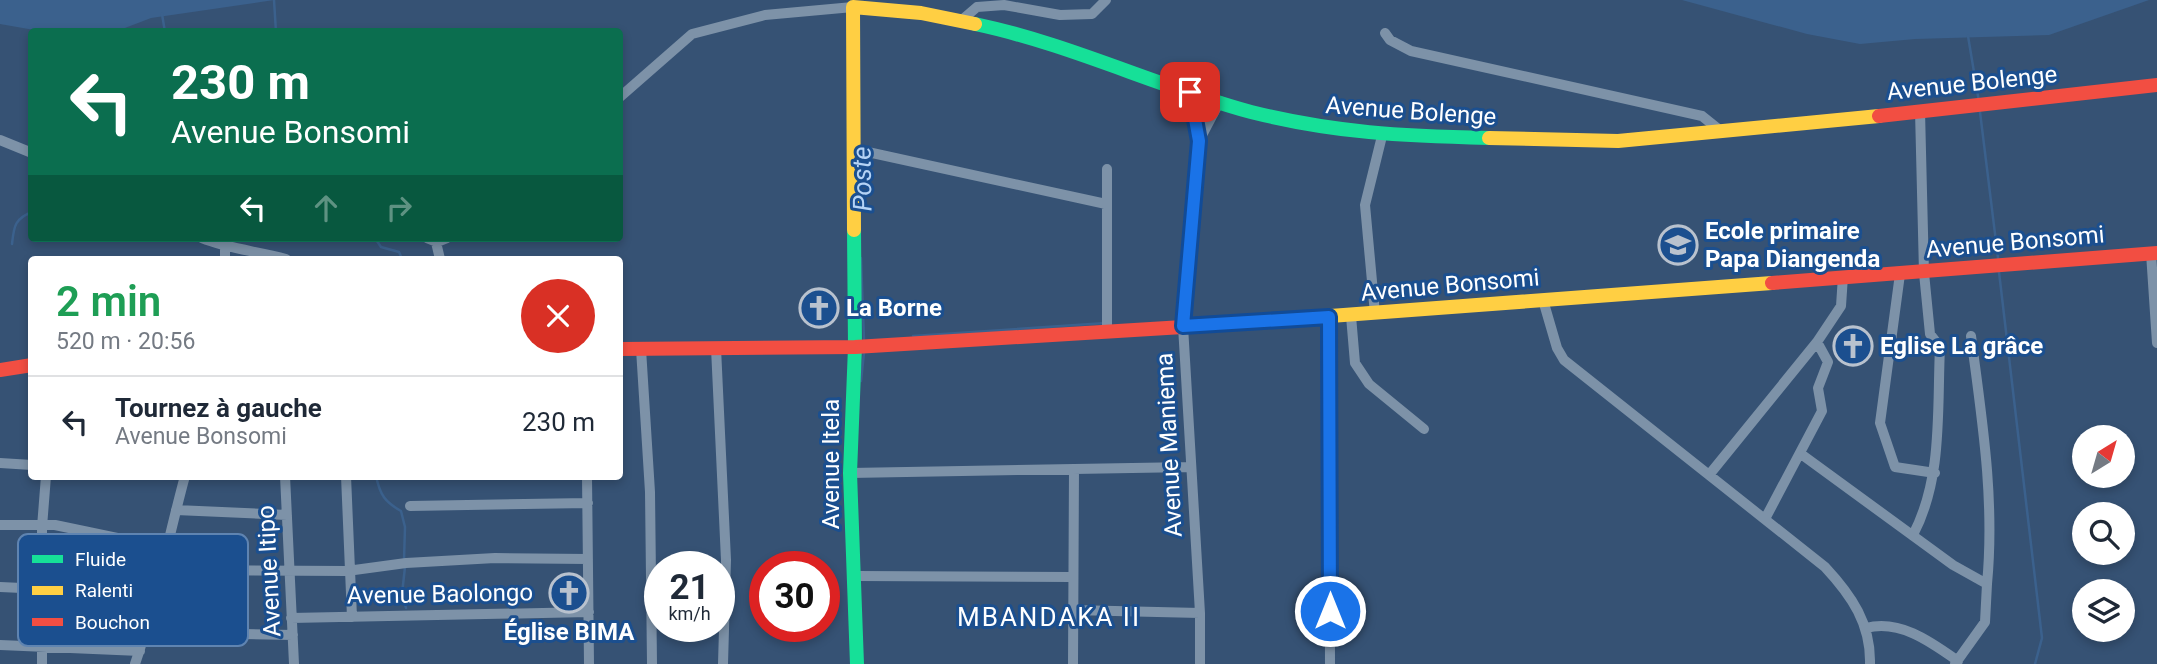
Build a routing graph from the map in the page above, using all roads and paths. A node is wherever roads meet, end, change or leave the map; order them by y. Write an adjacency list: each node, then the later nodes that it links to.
1 (1106, 0): 3 (street)
2 (853, 7): 3 (street, Avenue Bolenge); 7 (street, Avenue Bolenge); 14 (street, Avenue Itela)
3 (963, 19): 6 (street, Avenue Bolenge)
4 (1385, 33): 10 (street)
5 (2157, 85): 9 (street, Avenue Bolenge)
6 (1190, 92): 8 (street, Avenue Bolenge); 13 (street)
7 (623, 94)
8 (1220, 101): 11 (street, Avenue Bolenge); 13 (street)
9 (1920, 111): 10 (street, Avenue Bolenge); 23 (street)
10 (1722, 132): 11 (street, Avenue Bolenge)
11 (1382, 136): 27 (street)
12 (0, 140): 15 (street)
13 (1199, 141): 30 (street, Avenue Maniema)
14 (854, 149): 17 (street); 35 (street, Avenue Itela)
15 (28, 151)
16 (1107, 169): 17 (street)
17 (1106, 204): 31 (street)
18 (211, 242): 19 (street)
19 (225, 248): 21 (street); 22 (street)
20 (2154, 253): 23 (street, Avenue Bonsomi); 34 (street)
21 (225, 256)
22 (276, 256)
23 (1924, 273): 24 (street, Avenue Bonsomi); 48 (street)
24 (1900, 274): 25 (street, Avenue Bonsomi); 48 (street)
25 (1843, 276): 26 (street, Avenue Bonsomi); 33 (street)
26 (1543, 300): 27 (street, Avenue Bonsomi); 49 (street)
27 (1375, 314): 28 (street, Avenue Bonsomi)
28 (1351, 316): 29 (street, Avenue Bonsomi); 41 (street)
29 (1329, 317): 30 (street, Avenue Bonsomi); 98 (street)
30 (1183, 326): 31 (street, Avenue Bonsomi); 45 (street, Avenue Maniema)
31 (1107, 330): 35 (street, Avenue Bonsomi)
32 (1971, 336): 72 (street)
33 (1817, 342): 42 (street); 49 (street)
34 (2157, 343)
35 (855, 347): 36 (street, Avenue Bonsomi); 47 (street, Avenue Itela)
36 (716, 348): 38 (street, Avenue Bonsomi); 93 (street)
37 (623, 349): 38 (street, Avenue Bonsomi)
38 (641, 349): 92 (street)
39 (28, 366): 40 (street)
40 (0, 370)
41 (1424, 429)
42 (1801, 454): 59 (street); 65 (street)
43 (0, 463): 44 (street)
44 (28, 465)
45 (1190, 467): 46 (street); 77 (street, Avenue Maniema)
46 (1074, 468): 47 (street); 71 (street)
47 (850, 473): 70 (street, Avenue Itela)
48 (1935, 473): 65 (street)
49 (1709, 475): 59 (street)
50 (46, 480): 61 (street)
51 (184, 480): 57 (street)
52 (285, 480): 58 (street, Avenue Itipo)
53 (346, 480): 69 (street)
54 (587, 480): 55 (street)
55 (588, 503): 56 (street); 66 (street)
56 (410, 506)
57 (176, 510): 58 (street); 64 (street)
58 (287, 515): 68 (street, Avenue Itipo)
59 (1765, 519): 80 (street)
60 (0, 525): 61 (street)
61 (42, 527): 62 (street); 63 (street)
62 (42, 534)
63 (98, 534)
64 (169, 534)
65 (1913, 535): 72 (street)
66 (588, 559): 69 (street); 76 (street)
67 (248, 571): 68 (street)
68 (288, 571): 69 (street); 79 (street, Avenue Itipo)
69 (348, 571): 78 (street)
70 (856, 576): 71 (street); 95 (street, Avenue Itela)
71 (1072, 577): 75 (street)
72 (1987, 584): 87 (street)
73 (0, 587): 74 (street)
74 (18, 588)
75 (1072, 610): 77 (street); 96 (street)
76 (589, 612): 78 (street, Avenue Baolongo); 91 (street)
77 (1200, 613): 97 (street, Avenue Maniema)
78 (352, 617): 79 (street, Avenue Baolongo)
79 (291, 618): 82 (street, Avenue Itipo)
80 (1866, 628): 87 (street); 99 (street)
81 (248, 634): 82 (street)
82 (293, 635): 90 (street, Avenue Itipo)
83 (0, 645): 85 (street)
84 (141, 646): 86 (street)
85 (43, 648): 86 (street); 88 (street)
86 (139, 651): 89 (street)
87 (1956, 662)
88 (42, 664)
89 (135, 664)
90 (294, 664)
91 (589, 664)
92 (652, 664)
93 (722, 664): 94 (street)
94 (729, 664)
95 (857, 664)
96 (1073, 664)
97 (1200, 664)
98 (1330, 664)
99 (1870, 664)

